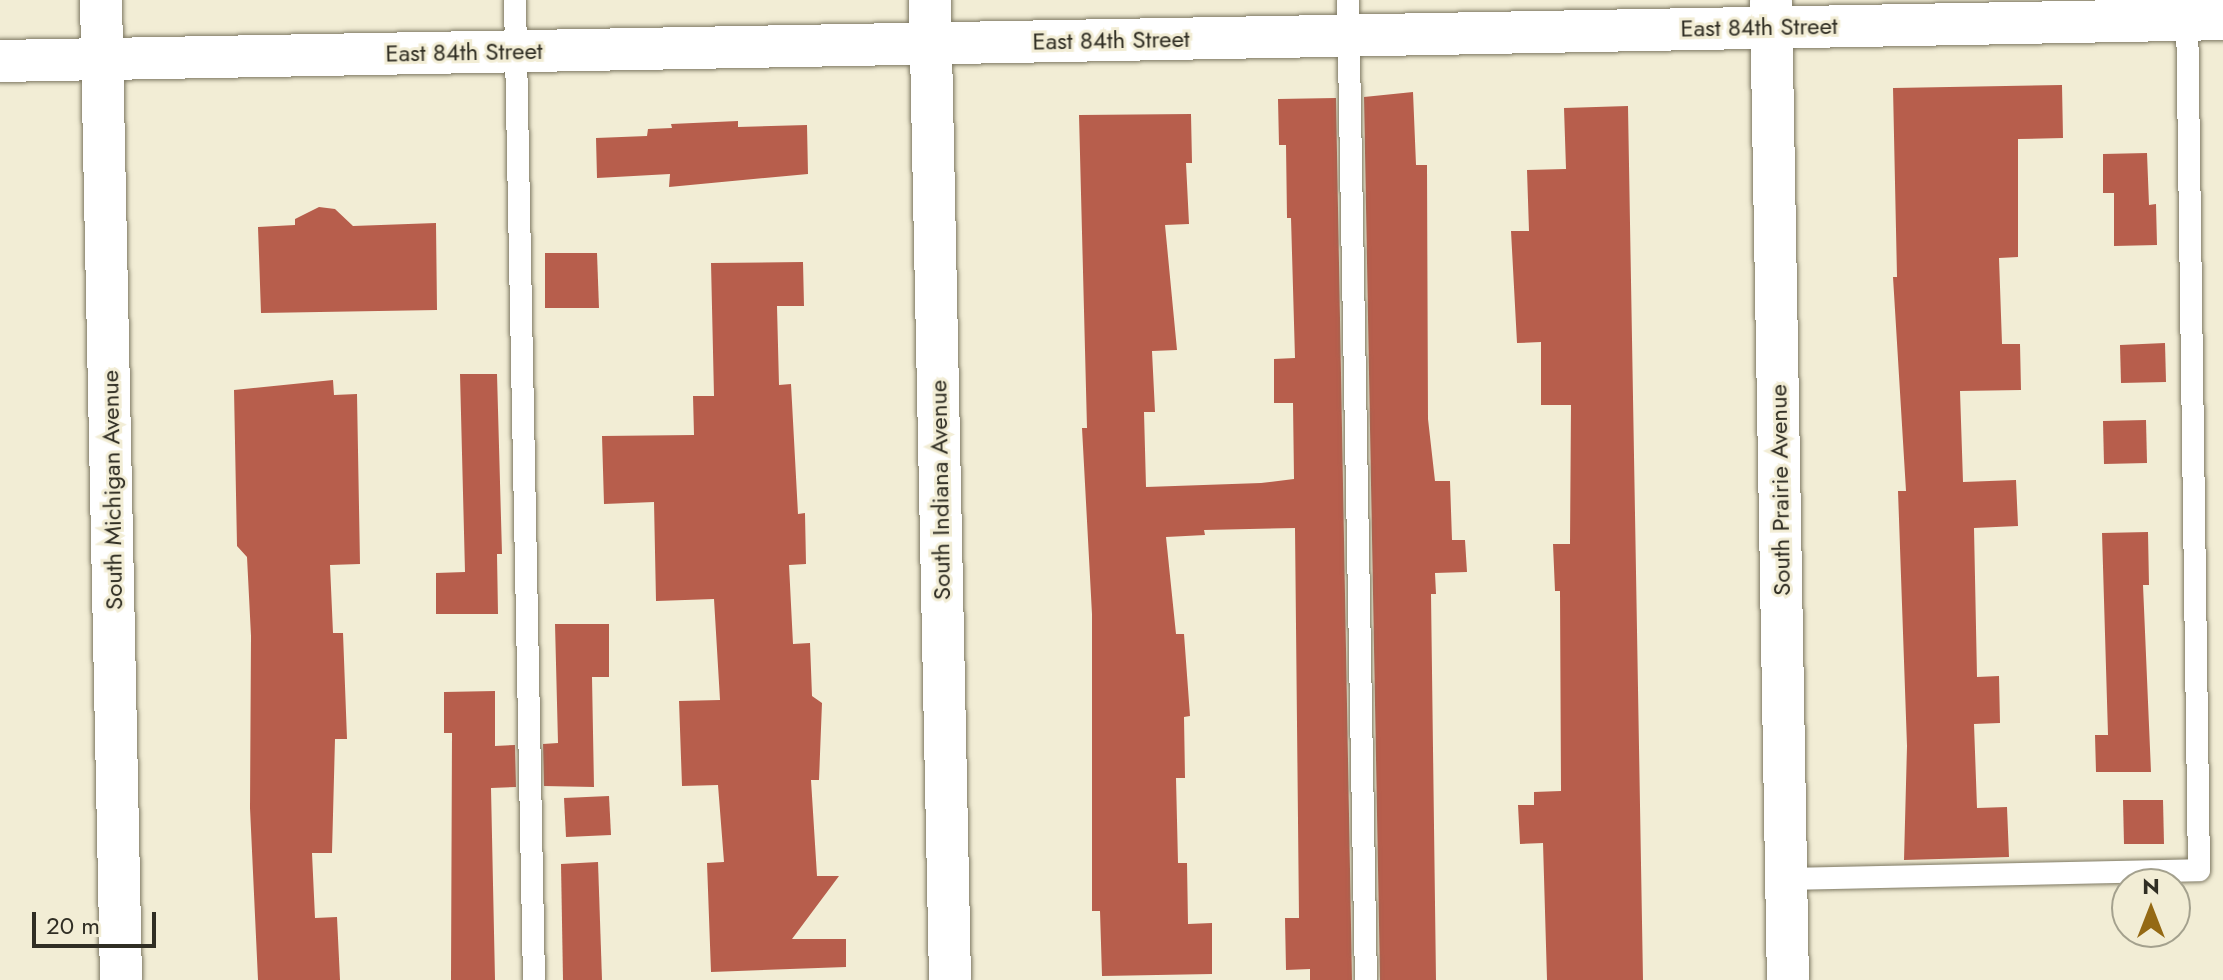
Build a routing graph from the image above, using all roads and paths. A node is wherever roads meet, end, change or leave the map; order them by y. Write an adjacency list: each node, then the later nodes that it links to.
1 (101, 0): 9 (street, South Michigan Avenue)
2 (515, 0): 8 (lane)
3 (930, 0): 7 (street, South Indiana Avenue)
4 (2199, 13): 5 (street, East 84th Street); 11 (lane)
5 (1771, 14): 6 (street, East 84th Street); 11 (street, South Prairie Avenue)
6 (1348, 18): 7 (street, East 84th Street); 15 (lane)
7 (931, 44): 8 (street, East 84th Street); 14 (street, South Indiana Avenue)
8 (516, 51): 9 (street, East 84th Street); 13 (lane)
9 (103, 59): 10 (street, East 84th Street); 12 (street, South Michigan Avenue)
10 (0, 61)
11 (1786, 879): 16 (street, South Prairie Avenue)
12 (121, 980)
13 (534, 980)
14 (950, 980)
15 (1366, 980)
16 (1788, 980)

